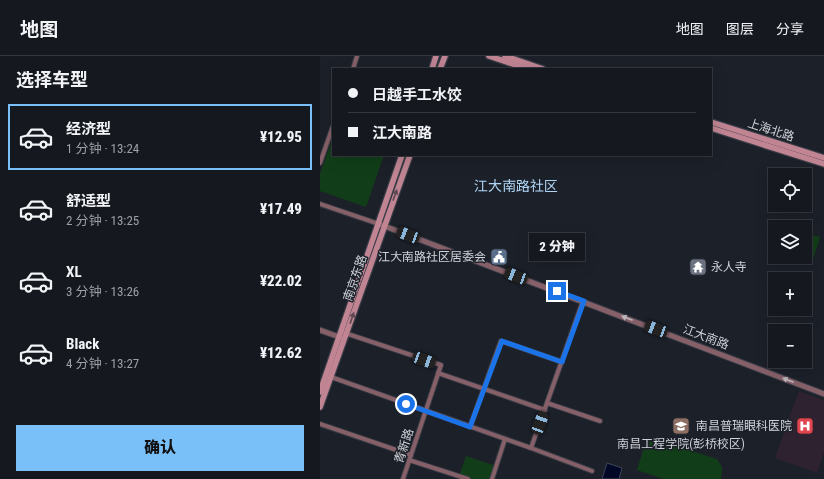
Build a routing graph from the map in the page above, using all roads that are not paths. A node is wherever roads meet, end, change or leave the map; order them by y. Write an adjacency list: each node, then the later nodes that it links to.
1 (357, 56): 6 (street)
2 (436, 56): 7 (main road)
3 (445, 56): 8 (main road)
4 (489, 56): 9 (main road)
5 (505, 56): 10 (main road)
6 (353, 68)
7 (432, 68)
8 (440, 68)
9 (525, 68)
10 (540, 68)
11 (712, 122): 16 (main road, 上海北路)
12 (712, 128): 18 (main road, 上海北路)
13 (332, 129): 17 (street)
14 (402, 156): 20 (main road, 南京东路)
15 (410, 156): 20 (main road, 南京东路, one-way to 15)
16 (824, 158)
17 (320, 163)
18 (824, 164)
19 (320, 204): 20 (street)
20 (382, 225): 21 (street, 江大南路); 23 (main road, 南京东路)
21 (584, 301): 24 (street); 29 (street, 江大南路, one-way to 21)
22 (320, 330): 23 (street)
23 (343, 335): 25 (street); 26 (main road, 南京东路); 28 (main road, 南京东路)
24 (562, 362): 27 (street); 30 (street)
25 (438, 373): 27 (street); 33 (street, 青新路)
26 (331, 377): 31 (main road, 南京东路); 33 (street)
27 (483, 389): 32 (street); 36 (street)
28 (320, 392)
29 (824, 394)
30 (548, 403): 32 (street); 34 (street)
31 (320, 407)
32 (545, 410): 38 (street)
33 (426, 411): 36 (street); 39 (street, 青新路)
34 (600, 421)
35 (320, 424): 39 (street)
36 (470, 427): 37 (street)
37 (505, 439): 38 (street); 43 (street)
38 (531, 448): 40 (street)
39 (410, 457): 41 (street, 青新路); 42 (street)
40 (592, 471)
41 (403, 479)
42 (468, 479)
43 (492, 479)

